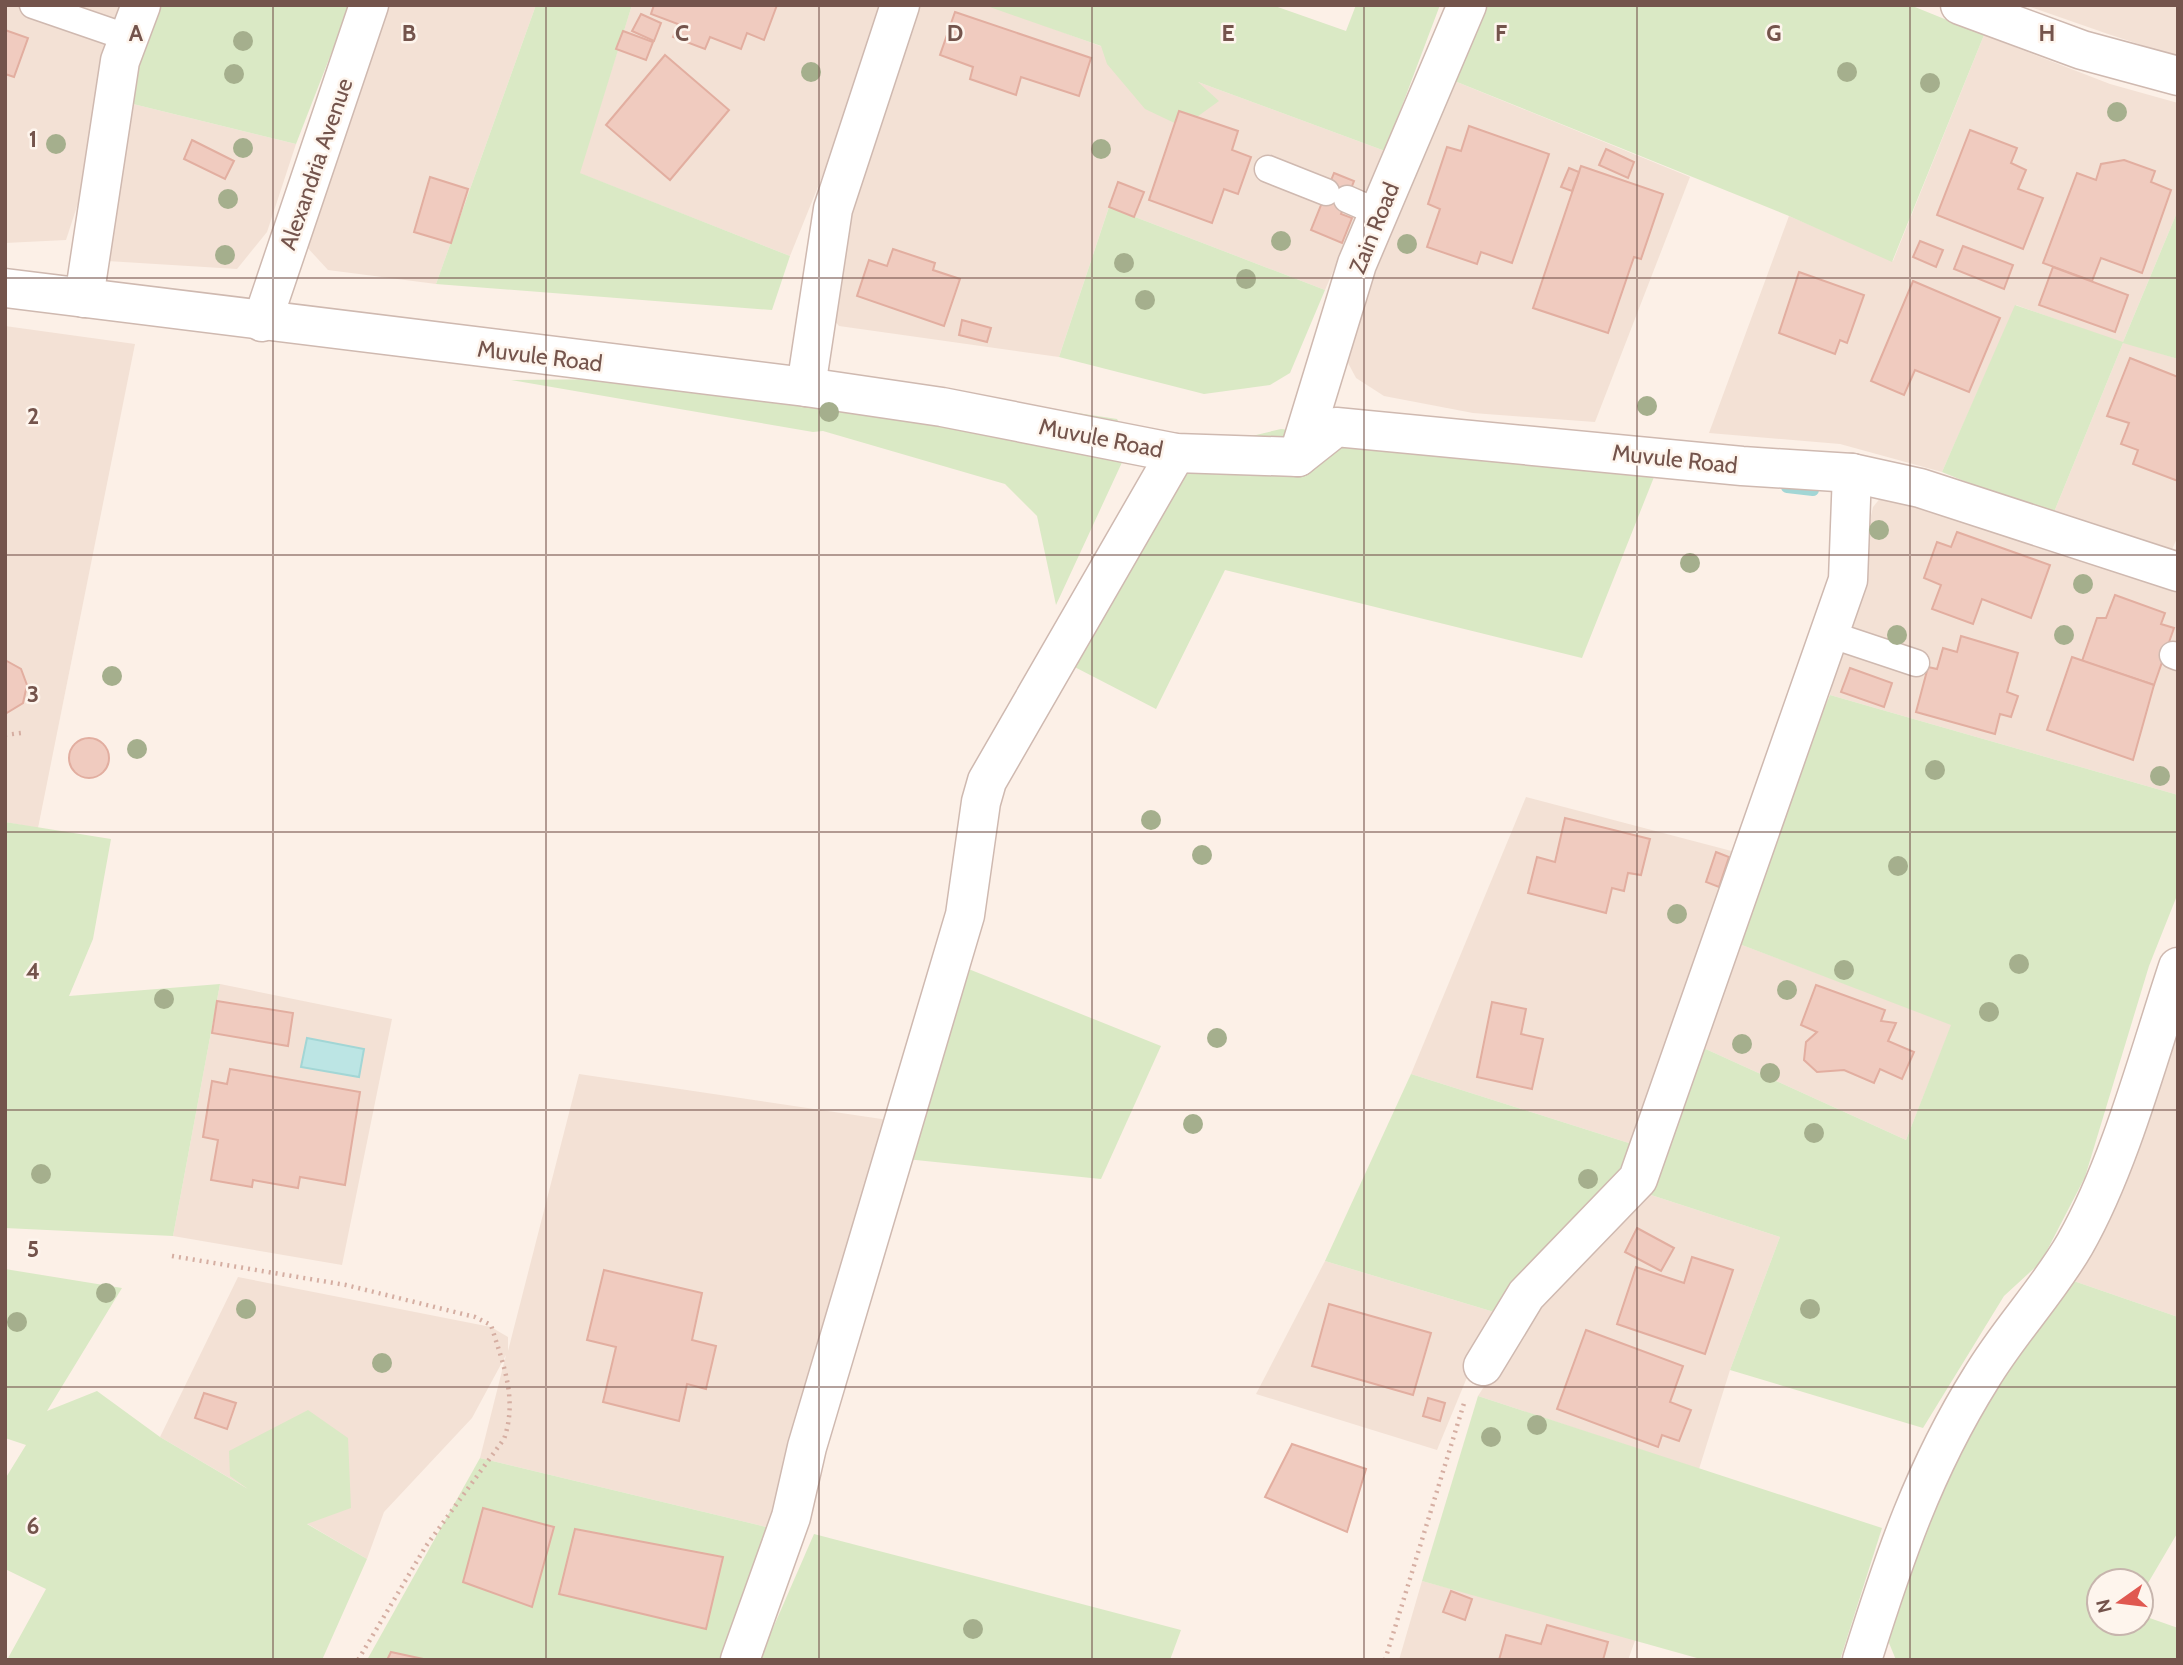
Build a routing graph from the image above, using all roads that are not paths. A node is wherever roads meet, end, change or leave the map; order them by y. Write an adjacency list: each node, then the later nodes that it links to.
1 (33, 5): 6 (lane)
2 (369, 5): 12 (street, Alexandria Avenue)
3 (900, 5): 13 (street)
4 (1467, 5): 9 (street, Zain Road)
5 (1960, 5): 7 (street)
6 (135, 21): 11 (street)
7 (2178, 76)
8 (1268, 169): 9 (lane)
9 (1351, 202): 15 (street, Zain Road)
10 (5, 288): 11 (street, Muvule Road)
11 (84, 298): 12 (street, Muvule Road)
12 (262, 322): 13 (street, Muvule Road)
13 (806, 387): 14 (street, Muvule Road)
14 (1176, 453): 15 (street, Muvule Road); 22 (street)
15 (1298, 457): 16 (street, Muvule Road)
16 (1852, 473): 17 (street, Muvule Road); 18 (street)
17 (2178, 572)
18 (1829, 634): 19 (lane); 21 (street)
19 (1916, 663)
20 (2178, 967): 23 (street)
21 (1483, 1366)
22 (740, 1660)
23 (1862, 1660)

